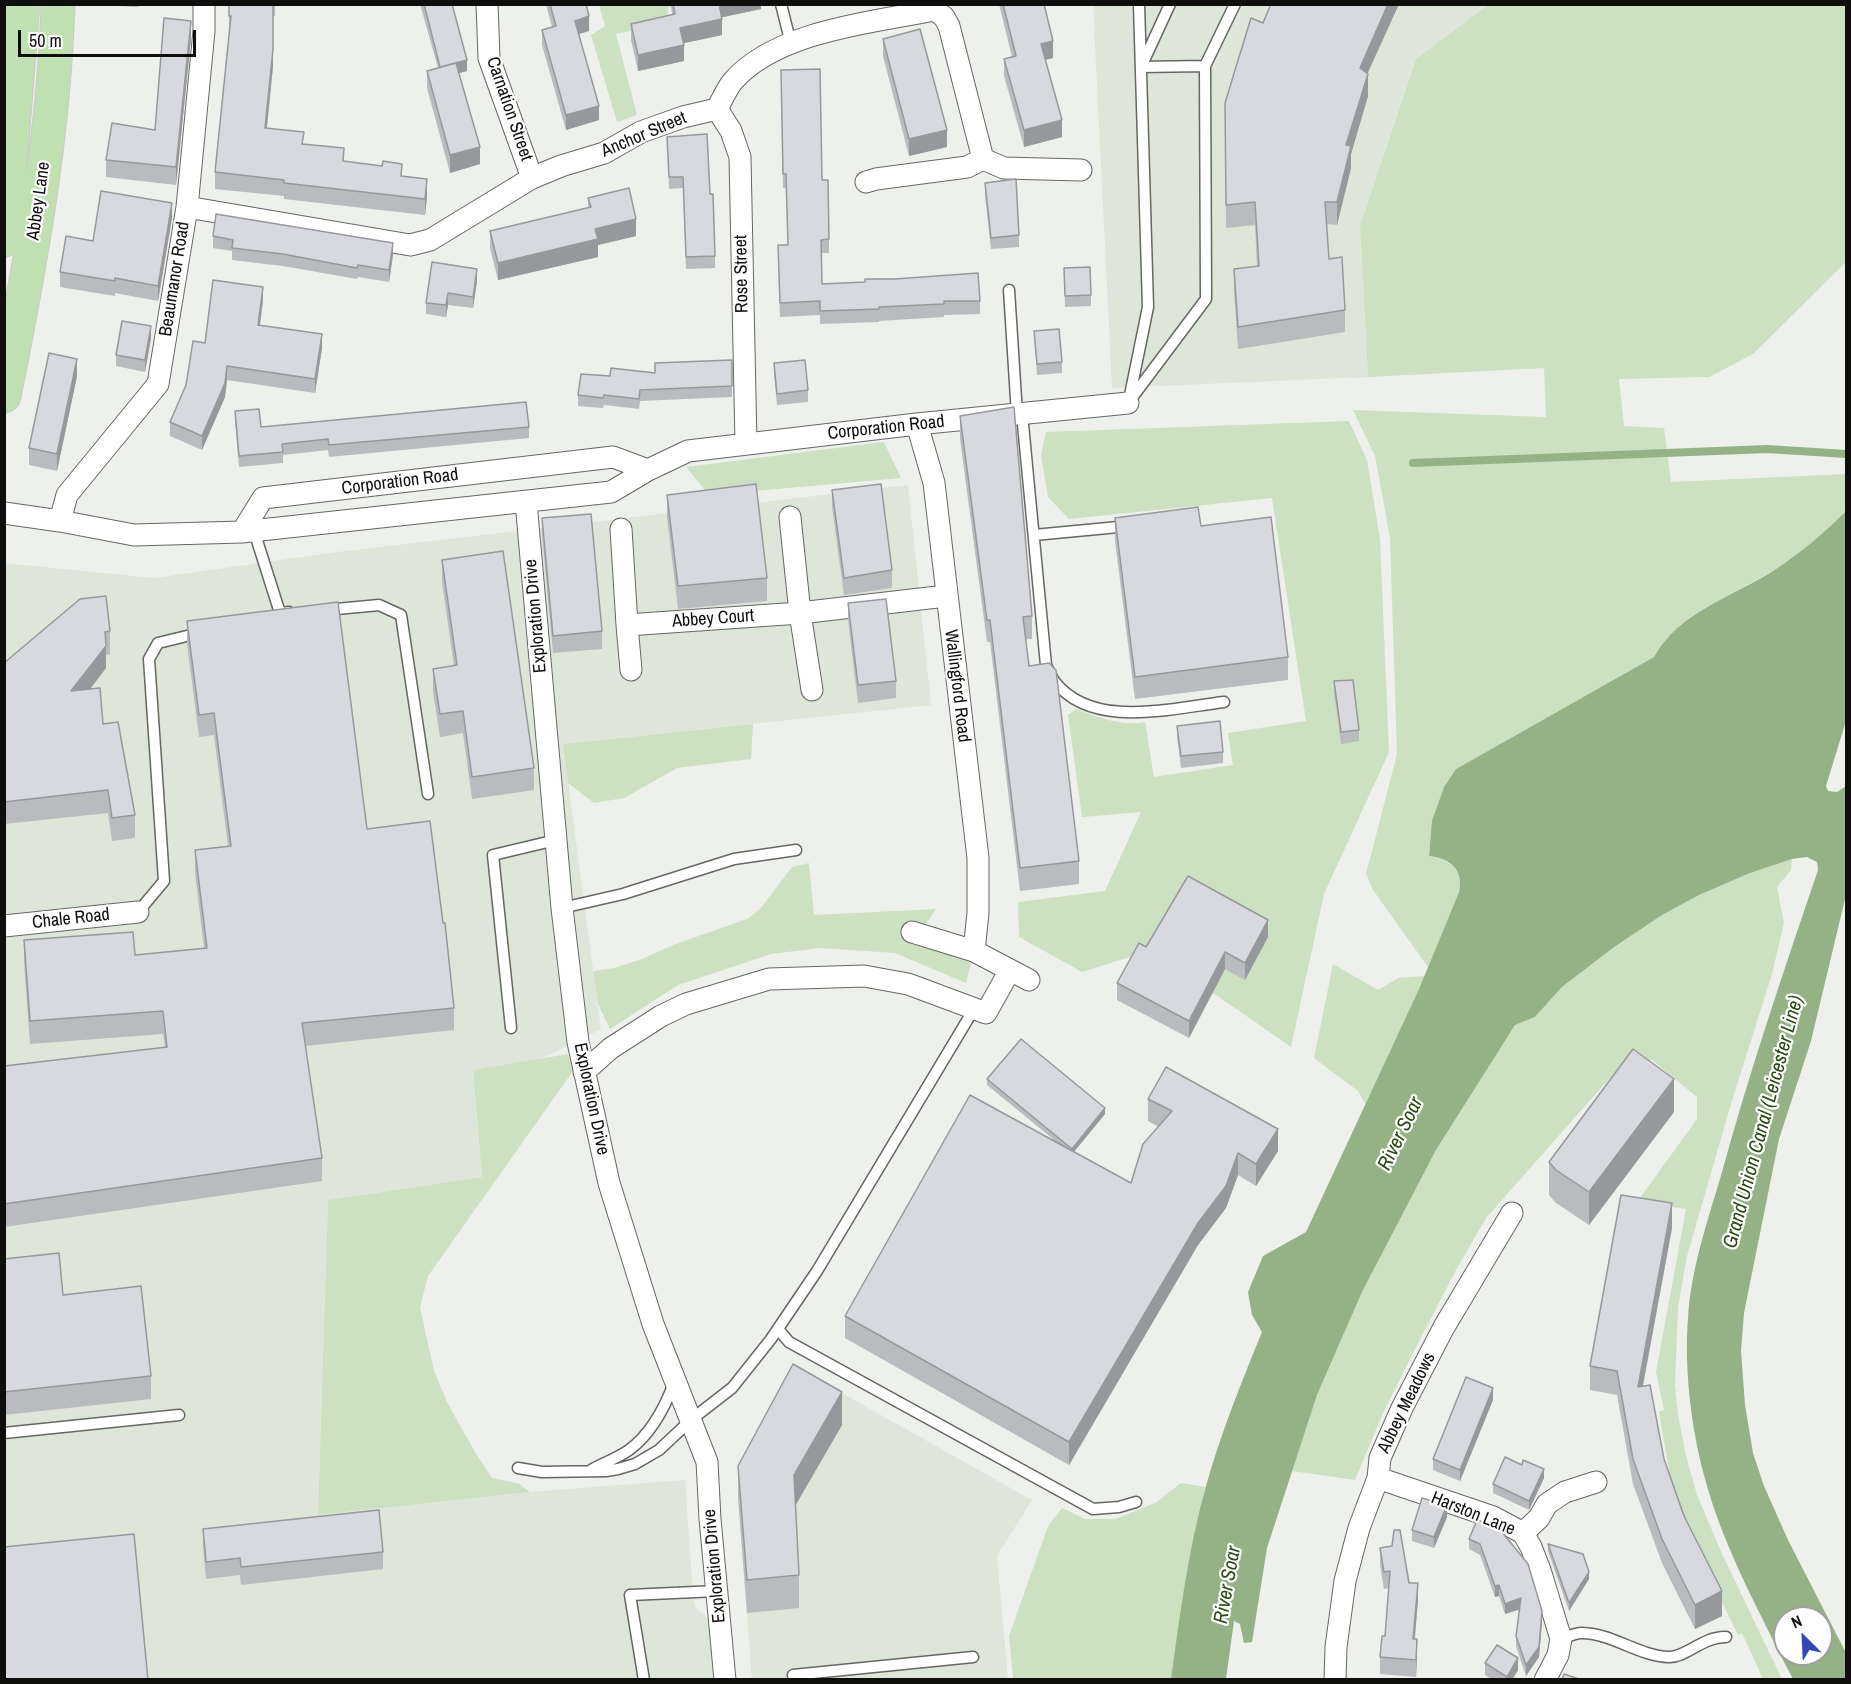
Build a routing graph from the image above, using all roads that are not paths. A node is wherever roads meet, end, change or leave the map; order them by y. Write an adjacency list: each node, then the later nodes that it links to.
1 (22, 4): 19 (main road, Abbey Lane)
2 (58, 4): 21 (main road, Abbey Lane)
3 (204, 4): 18 (street, Beaumanor Road)
4 (487, 4): 16 (street, Carnation Street)
5 (781, 4): 10 (lane)
6 (1139, 4): 12 (lane)
7 (1170, 4): 12 (lane)
8 (1235, 4): 11 (lane)
9 (936, 7): 10 (street); 14 (street)
10 (791, 44): 13 (street)
11 (1205, 66): 12 (lane); 22 (lane)
12 (1141, 67): 22 (lane)
13 (717, 109): 16 (street, Anchor Street); 25 (street, Rose Street)
14 (983, 159): 15 (street); 17 (street)
15 (1081, 170)
16 (532, 178): 18 (street, Anchor Street)
17 (866, 182)
18 (186, 207): 30 (street, Beaumanor Road)
19 (4, 240)
20 (1009, 290): 23 (lane)
21 (4, 396)
22 (1128, 403): 23 (street, Corporation Road)
23 (1019, 414): 24 (street, Corporation Road); 34 (lane)
24 (916, 424): 25 (street, Corporation Road); 35 (street, Wallingford Road)
25 (746, 444): 26 (street, Corporation Road)
26 (648, 470): 27 (street, Corporation Road); 33 (street, Corporation Road)
27 (526, 502): 33 (street, Corporation Road); 45 (street, Exploration Drive)
28 (4, 513): 30 (street, Corporation Road)
29 (790, 517): 38 (street)
30 (60, 521): 33 (street, Corporation Road)
31 (1137, 525): 34 (lane)
32 (621, 529): 39 (street)
33 (248, 531): 37 (lane)
34 (1034, 535): 43 (lane)
35 (946, 596): 38 (street, Abbey Court); 51 (street, Wallingford Road)
36 (320, 610): 44 (lane)
37 (299, 612)
38 (800, 613): 39 (street, Abbey Court); 42 (street)
39 (627, 625): 41 (street)
40 (207, 631): 48 (lane)
41 (632, 670)
42 (812, 690)
43 (1224, 702)
44 (428, 794)
45 (556, 840): 47 (street, Exploration Drive); 55 (lane)
46 (796, 850): 47 (lane)
47 (562, 908): 56 (street, Exploration Drive)
48 (138, 912): 49 (street, Chale Road)
49 (4, 926)
50 (912, 932): 51 (street)
51 (974, 951): 52 (street)
52 (1010, 970): 53 (street); 54 (street)
53 (1029, 980)
54 (974, 1009): 56 (street); 58 (lane)
55 (511, 1028)
56 (584, 1072): 59 (street, Exploration Drive)
57 (1512, 1213): 65 (street, Abbey Meadows)
58 (778, 1329): 61 (lane); 67 (lane)
59 (676, 1380): 61 (street, Exploration Drive); 64 (lane)
60 (179, 1415): 62 (lane)
61 (692, 1419): 64 (lane); 69 (street, Exploration Drive)
62 (4, 1433)
63 (518, 1468): 64 (lane)
64 (589, 1470)
65 (1378, 1478): 68 (street, Harston Lane); 76 (street, Abbey Meadows)
66 (1596, 1482): 68 (street)
67 (1136, 1502)
68 (1523, 1533): 71 (street, Harston Lane)
69 (717, 1591): 73 (lane); 74 (street, Exploration Drive)
70 (1726, 1637): 71 (lane)
71 (1561, 1639): 77 (street)
72 (973, 1657): 75 (lane)
73 (644, 1680)
74 (725, 1680)
75 (794, 1680)
76 (1335, 1680)
77 (1545, 1680)

